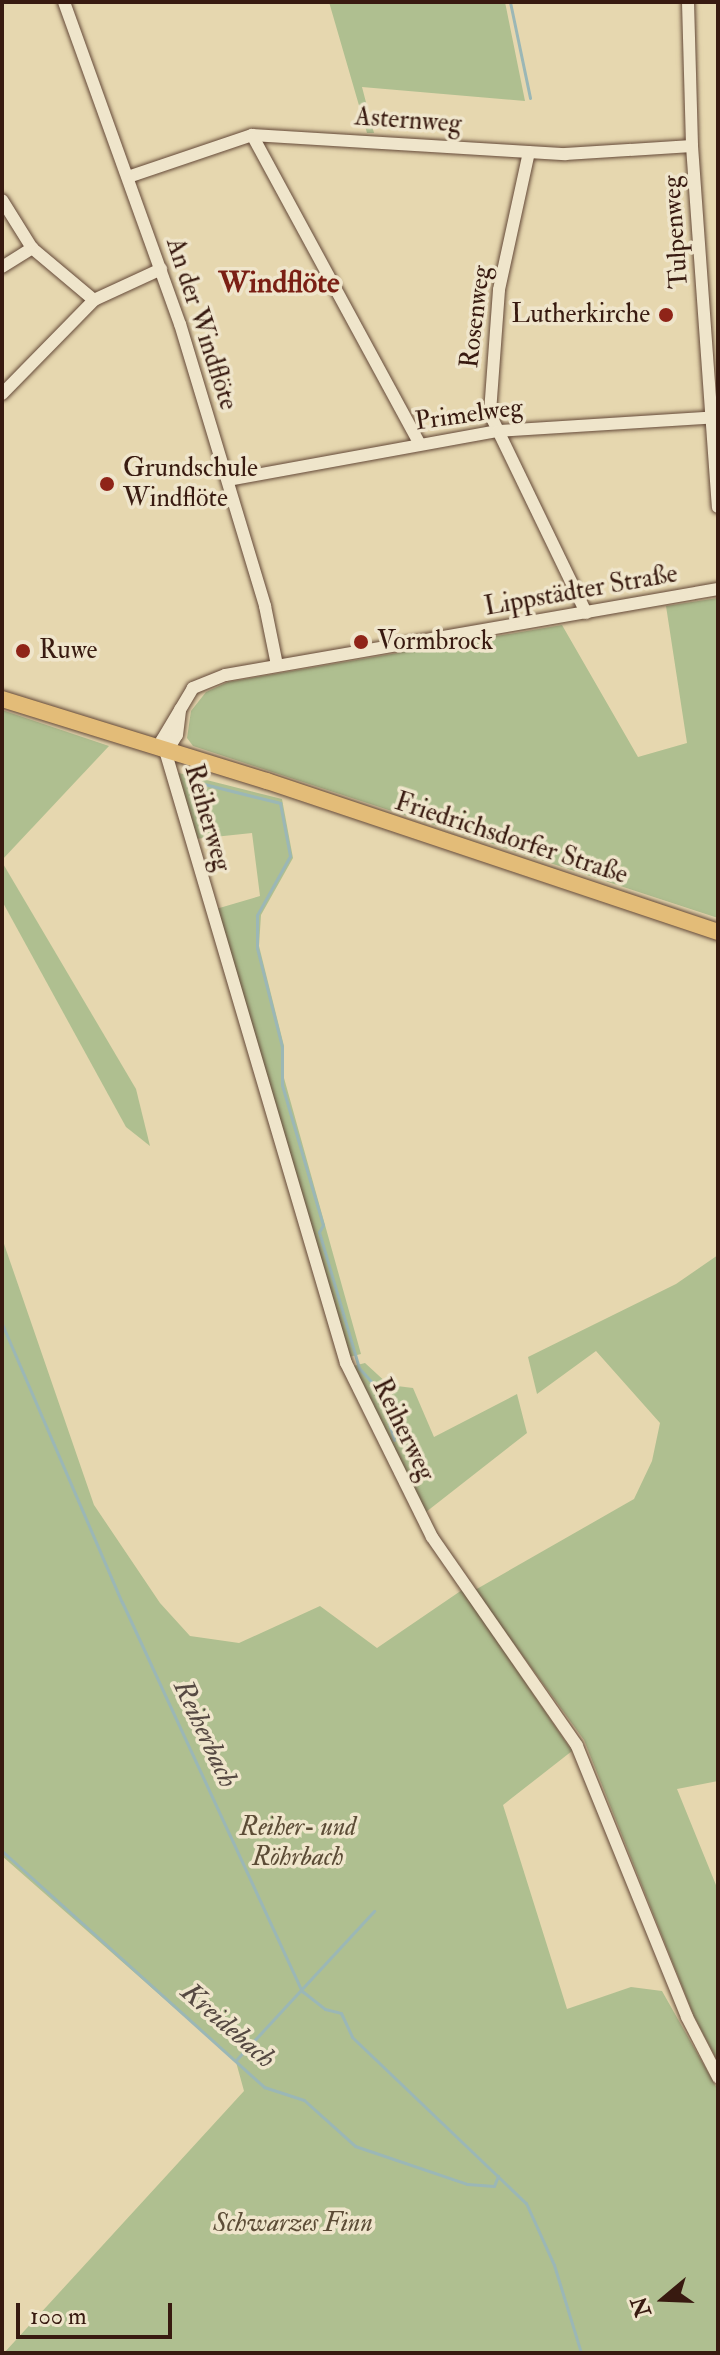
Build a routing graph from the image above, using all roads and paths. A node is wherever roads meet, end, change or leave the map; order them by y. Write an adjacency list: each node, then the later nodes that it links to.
1 (64, 2): 6 (street, An der Windflöte)
2 (688, 2): 4 (street, Tulpenweg)
3 (252, 135): 5 (street, Asternweg); 6 (street, Asternweg); 15 (street)
4 (692, 146): 5 (street, Asternweg); 13 (street, Tulpenweg)
5 (529, 152): 14 (street, Rosenweg)
6 (128, 177): 10 (street, An der Windflöte)
7 (2, 200): 8 (street)
8 (32, 248): 9 (street); 11 (street)
9 (2, 267)
10 (161, 269): 11 (street); 16 (street, An der Windflöte)
11 (94, 300): 12 (street)
12 (2, 394)
13 (715, 417): 14 (street, Primelweg); 17 (street, Tulpenweg)
14 (498, 431): 15 (street, Primelweg); 19 (street, Rosenweg)
15 (419, 443): 16 (street, Primelweg)
16 (228, 480): 20 (street, An der Windflöte)
17 (718, 507)
18 (718, 589): 19 (street, Lippstädter Straße)
19 (586, 613): 20 (street, Lippstädter Straße)
20 (277, 665): 22 (street, Lippstädter Straße)
21 (2, 699): 22 (main road, Friedrichsdorfer Straße)
22 (166, 753): 23 (main road, Friedrichsdorfer Straße); 24 (street, Reiherweg)
23 (718, 932)
24 (718, 2077)

